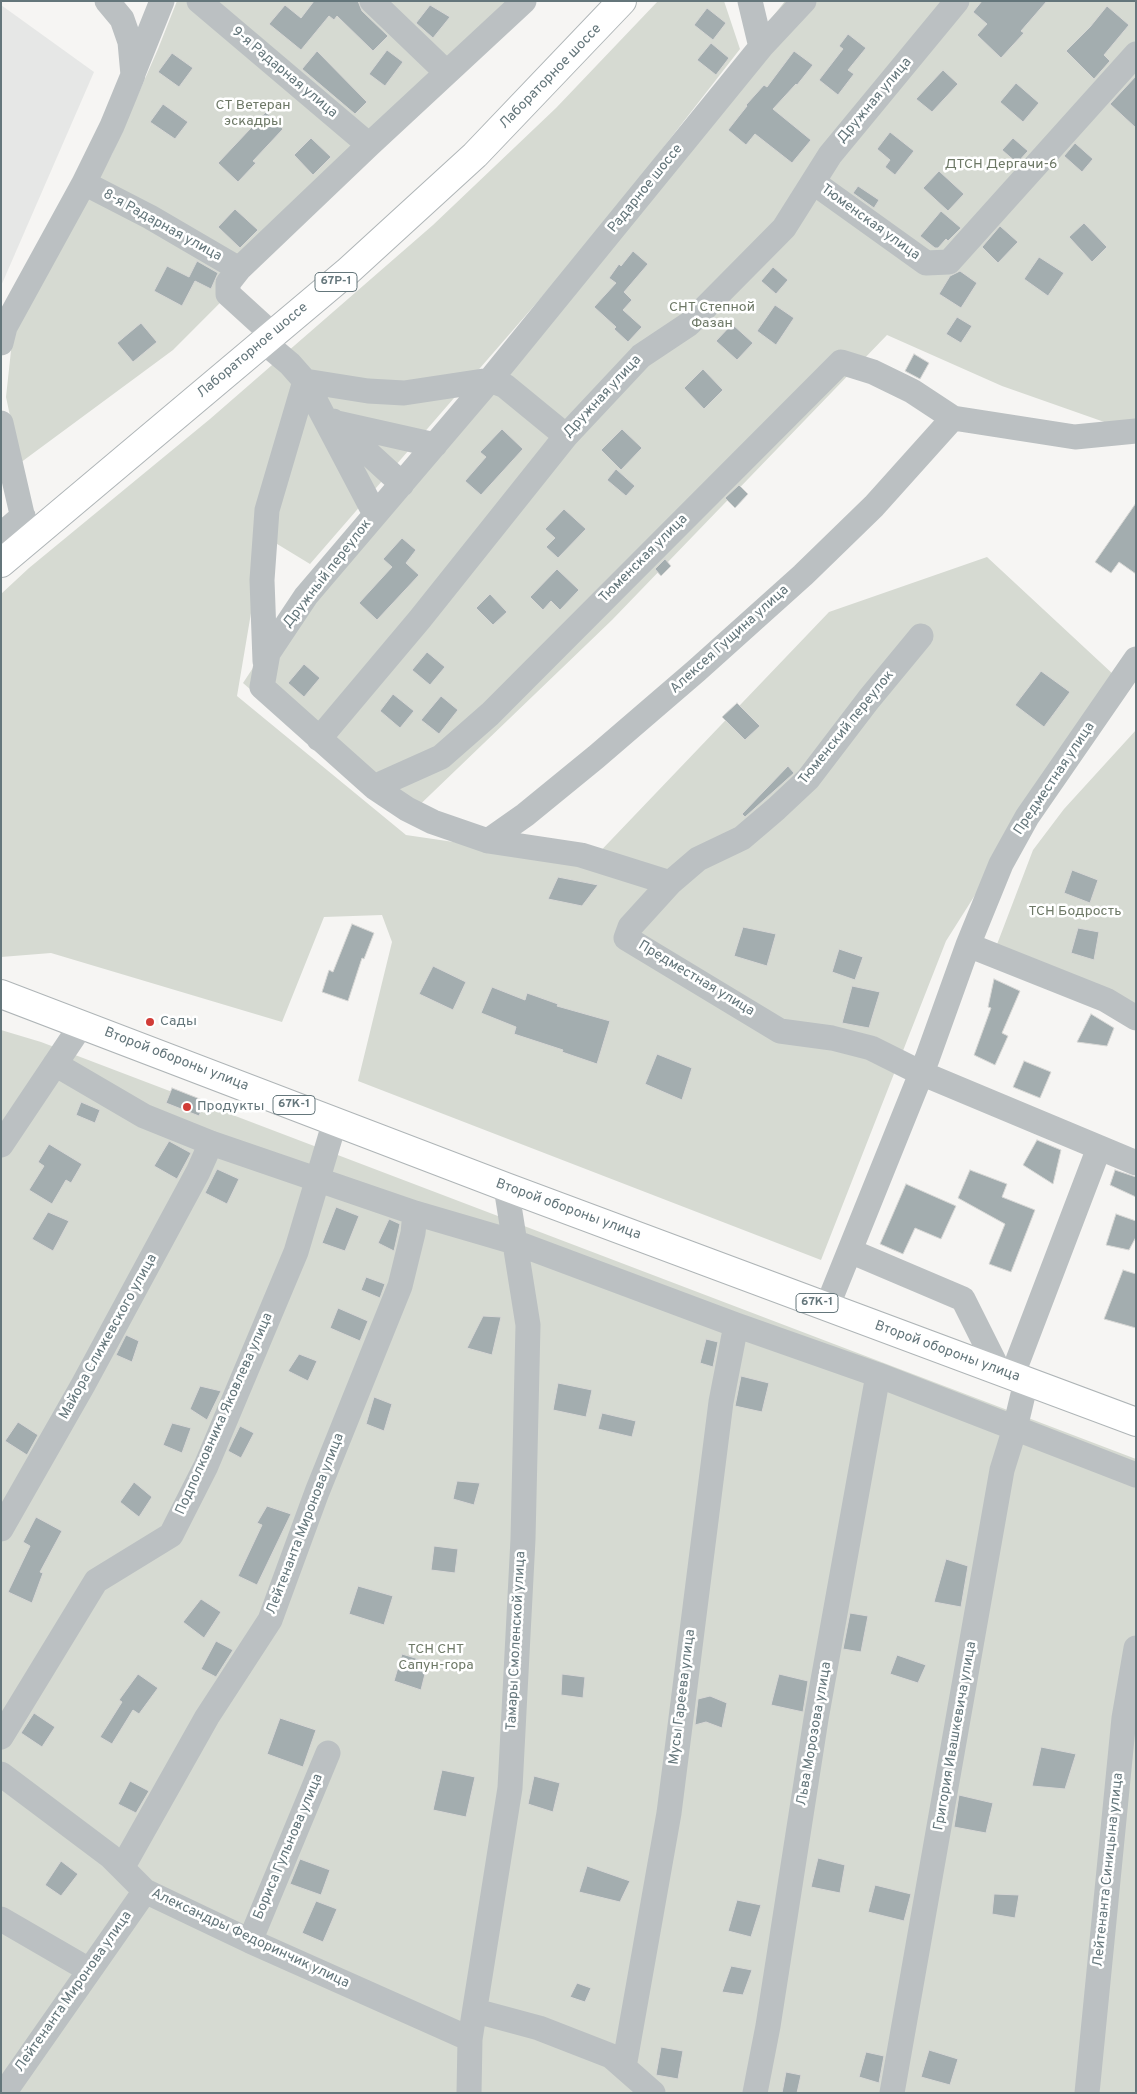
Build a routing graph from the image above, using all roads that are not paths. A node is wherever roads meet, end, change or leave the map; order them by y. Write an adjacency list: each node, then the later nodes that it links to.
1 (107, 1): 13 (street)
2 (162, 1): 13 (street)
3 (200, 1): 14 (street, 9-я Радарная улица)
4 (372, 1): 12 (street)
5 (524, 1): 12 (street)
6 (622, 1): 18 (main road, Лабораторное шоссе / 67Р-1)
7 (750, 1): 10 (street)
8 (804, 1): 10 (street, Радарное шоссе)
9 (957, 1): 15 (street, Дружная улица)
10 (761, 47): 20 (street, Радарное шоссе)
11 (1136, 54): 15 (street, Тюменская улица)
12 (446, 72): 14 (street)
13 (132, 75): 16 (street)
14 (368, 145): 17 (street)
15 (813, 182): 26 (street, Дружная улица)
16 (84, 183): 17 (street, 8-я Радарная улица); 19 (street)
17 (239, 269): 18 (street)
18 (268, 338): 21 (street); 30 (main road, Лабораторное шоссе / 67Р-1)
19 (1, 343)
20 (490, 380): 21 (street); 26 (street); 27 (street, Дружный переулок)
21 (305, 381): 22 (street); 35 (street)
22 (327, 416): 27 (street); 28 (street); 29 (street)
23 (953, 418): 25 (street); 37 (street, Тюменская улица); 38 (street, Алексея Гущина улица)
24 (1, 423): 30 (street)
25 (1136, 431)
26 (566, 436): 36 (street, Дружная улица)
27 (435, 446): 28 (street, Дружный переулок)
28 (402, 484): 29 (street, Дружный переулок)
29 (375, 514): 35 (street, Дружный переулок)
30 (26, 528): 31 (street); 32 (main road, Лабораторное шоссе / 67Р-1)
31 (1, 535)
32 (1, 563)
33 (921, 636): 39 (street, Тюменский переулок)
34 (1136, 658): 40 (street, Предместная улица)
35 (265, 669): 36 (street, Дружный переулок)
36 (320, 739): 37 (street, Дружный переулок)
37 (374, 787): 38 (street, Дружный переулок)
38 (488, 842): 39 (street)
39 (670, 883): 45 (street, Предместная улица)
40 (968, 945): 42 (street); 45 (street, Предместная улица)
41 (1, 994): 43 (main road, Второй обороны улица / 67К-1)
42 (1136, 1018)
43 (82, 1024): 44 (street); 46 (main road, Второй обороны улица / 67К-1)
44 (55, 1064): 47 (street); 48 (street)
45 (921, 1073): 49 (street); 55 (street, Предместная улица)
46 (335, 1121): 51 (street, Подполковника Яковлева улица); 52 (main road, Второй обороны улица / 67К-1)
47 (211, 1143): 51 (street); 63 (street, Майора Слижевского улица)
48 (1, 1145)
49 (1099, 1148): 50 (street); 59 (street, Григория Ивашкевича улица)
50 (1136, 1163)
51 (318, 1179): 53 (street); 65 (street, Подполковника Яковлева улица)
52 (506, 1187): 54 (street, Тамары Смоленской улица); 56 (main road, Второй обороны улица / 67К-1)
53 (415, 1213): 54 (street); 68 (street, Лейтенанта Миронова улица)
54 (514, 1242): 57 (street); 73 (street, Тамары Смоленской улица)
55 (850, 1251): 56 (street, Предместная улица); 59 (street)
56 (827, 1307): 59 (main road, Второй обороны улица / 67К-1)
57 (736, 1325): 58 (street); 75 (street, Мусы Гареева улица)
58 (878, 1375): 61 (street); 79 (street, Льва Морозова улица)
59 (1012, 1376): 60 (main road, Второй обороны улица / 67К-1); 61 (street, Григория Ивашкевича улица)
60 (1136, 1422)
61 (1015, 1428): 62 (street); 80 (street, Григория Ивашкевича улица)
62 (1136, 1476)
63 (1, 1529)
64 (1136, 1648): 81 (street, Лейтенанта Синицына улица)
65 (1, 1737)
66 (328, 1753): 71 (street, Бориса Гульнова улица)
67 (1, 1774): 68 (street, Александры Федоринчик улица)
68 (122, 1868): 69 (street, Александры Федоринчик улица)
69 (145, 1891): 71 (street, Александры Федоринчик улица); 72 (street, Лейтенанта Миронова улица)
70 (1, 1919): 72 (street)
71 (250, 1941): 74 (street, Александры Федоринчик улица)
72 (89, 1970): 76 (street, Лейтенанта Миронова улица)
73 (476, 2011): 74 (street, Тамары Смоленской улица); 75 (street)
74 (470, 2039): 77 (street, Тамары Смоленской улица)
75 (624, 2067): 78 (street)
76 (4, 2093)
77 (468, 2093)
78 (653, 2093)
79 (755, 2093)
80 (892, 2093)
81 (1087, 2093)

